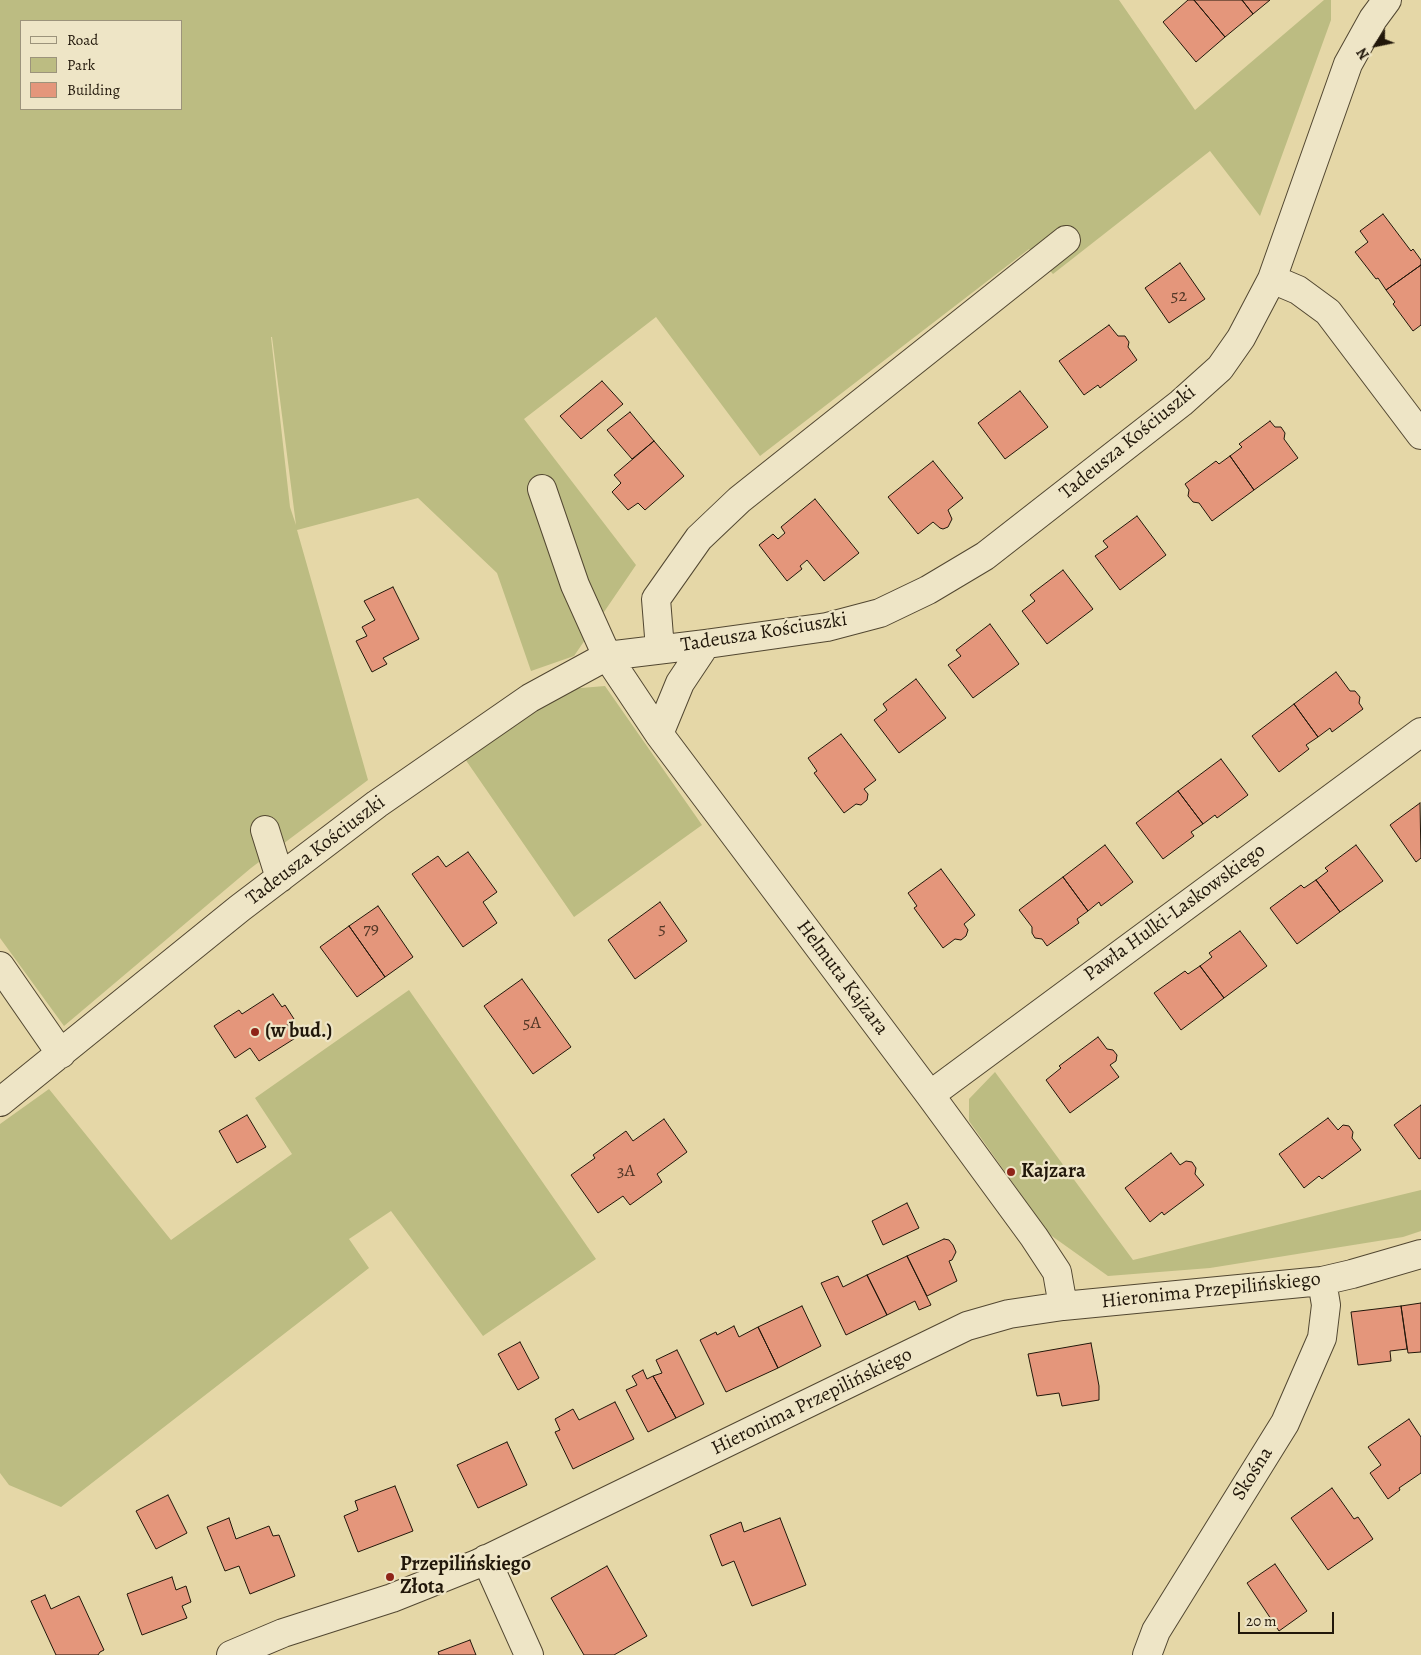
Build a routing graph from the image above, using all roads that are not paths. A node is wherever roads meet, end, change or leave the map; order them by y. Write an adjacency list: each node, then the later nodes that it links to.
1 (1386, 0): 3 (street, Tadeusza Kościuszki)
2 (1066, 240): 7 (street, Tadeusza Kościuszki)
3 (1272, 279): 4 (street); 6 (street, Tadeusza Kościuszki)
4 (1421, 435)
5 (542, 489): 8 (street, Helmuta Kajzara)
6 (706, 644): 7 (street, Tadeusza Kościuszki); 10 (street)
7 (660, 649): 8 (street, Tadeusza Kościuszki)
8 (607, 656): 10 (street, Helmuta Kajzara); 12 (street, Tadeusza Kościuszki)
9 (1421, 732): 15 (street, Pawła Hulki-Laskowskiego)
10 (659, 734): 15 (street, Helmuta Kajzara)
11 (265, 830): 12 (street)
12 (280, 878): 14 (street, Tadeusza Kościuszki)
13 (0, 966): 14 (street)
14 (61, 1054): 16 (street, Tadeusza Kościuszki)
15 (930, 1095): 19 (street, Helmuta Kajzara)
16 (0, 1102)
17 (1421, 1254): 18 (street, Hieronima Przepilińskiego)
18 (1322, 1281): 19 (street, Hieronima Przepilińskiego); 23 (street, Skośna)
19 (1063, 1306): 20 (street, Hieronima Przepilińskiego)
20 (486, 1560): 21 (street, Hieronima Przepilińskiego); 22 (street)
21 (231, 1655)
22 (529, 1655)
23 (1146, 1655)

